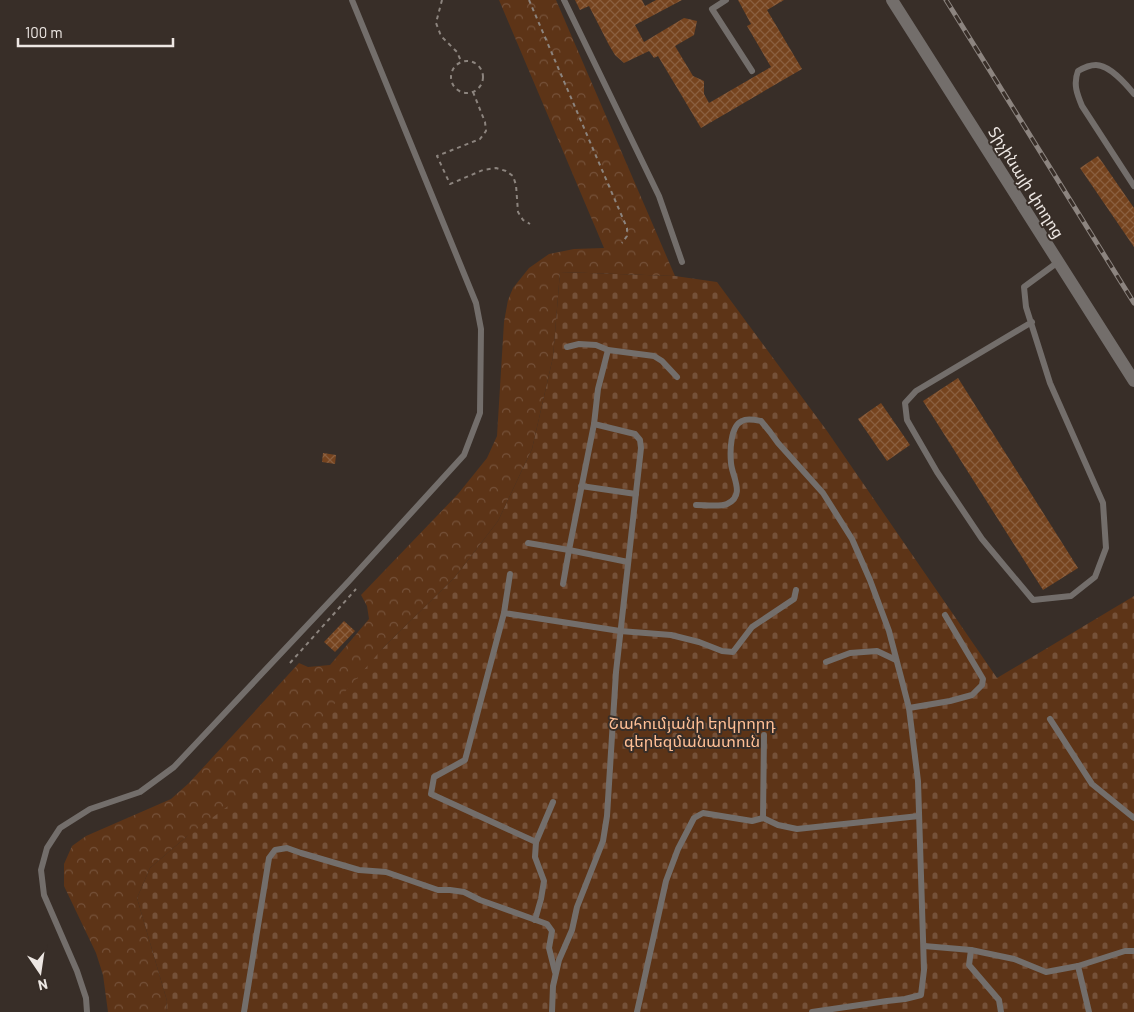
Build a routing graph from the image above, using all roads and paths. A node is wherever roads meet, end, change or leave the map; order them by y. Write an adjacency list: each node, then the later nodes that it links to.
1 (352, 0): 52 (lane)
2 (442, 0): 7 (path)
3 (529, 0): 13 (path)
4 (564, 0): 14 (lane)
5 (726, 0): 8 (lane)
6 (892, 0): 15 (street, Տիչինայի փողոց)
7 (461, 62): 9 (path); 9 (path)
8 (752, 71)
9 (473, 92): 12 (path)
10 (1134, 94): 11 (lane)
11 (1134, 186)
12 (530, 224)
13 (622, 243)
14 (682, 262)
15 (1058, 262): 16 (lane); 20 (street, Տիչինայի փողոց)
16 (1032, 322): 16 (lane)
17 (567, 347): 18 (lane)
18 (608, 350): 19 (lane); 21 (lane)
19 (677, 377)
20 (1134, 381)
21 (594, 424): 22 (lane); 23 (lane)
22 (581, 486): 23 (lane); 26 (lane)
23 (636, 494): 27 (lane)
24 (696, 505): 35 (lane)
25 (528, 544): 26 (lane)
26 (568, 550): 27 (lane); 29 (lane)
27 (628, 562): 34 (lane)
28 (510, 574): 32 (lane)
29 (563, 584)
30 (356, 589): 37 (path)
31 (796, 590): 34 (lane)
32 (504, 613): 34 (lane); 45 (lane)
33 (945, 615): 38 (lane)
34 (620, 632): 51 (lane)
35 (896, 660): 36 (lane); 38 (lane)
36 (826, 662)
37 (290, 663)
38 (909, 708): 42 (lane)
39 (1050, 719): 44 (lane)
40 (764, 735): 43 (lane)
41 (553, 802): 45 (lane)
42 (919, 816): 43 (lane); 47 (lane)
43 (763, 818): 55 (lane)
44 (1134, 818)
45 (536, 842): 46 (lane)
46 (535, 920): 51 (lane); 53 (lane)
47 (924, 946): 48 (lane); 56 (lane)
48 (971, 950): 50 (lane); 57 (lane)
49 (1134, 951): 50 (lane)
50 (1078, 966): 58 (lane)
51 (556, 974): 54 (lane)
52 (87, 1012)
53 (244, 1012)
54 (552, 1012)
55 (637, 1012)
56 (812, 1012)
57 (1001, 1012)
58 (1088, 1012)

